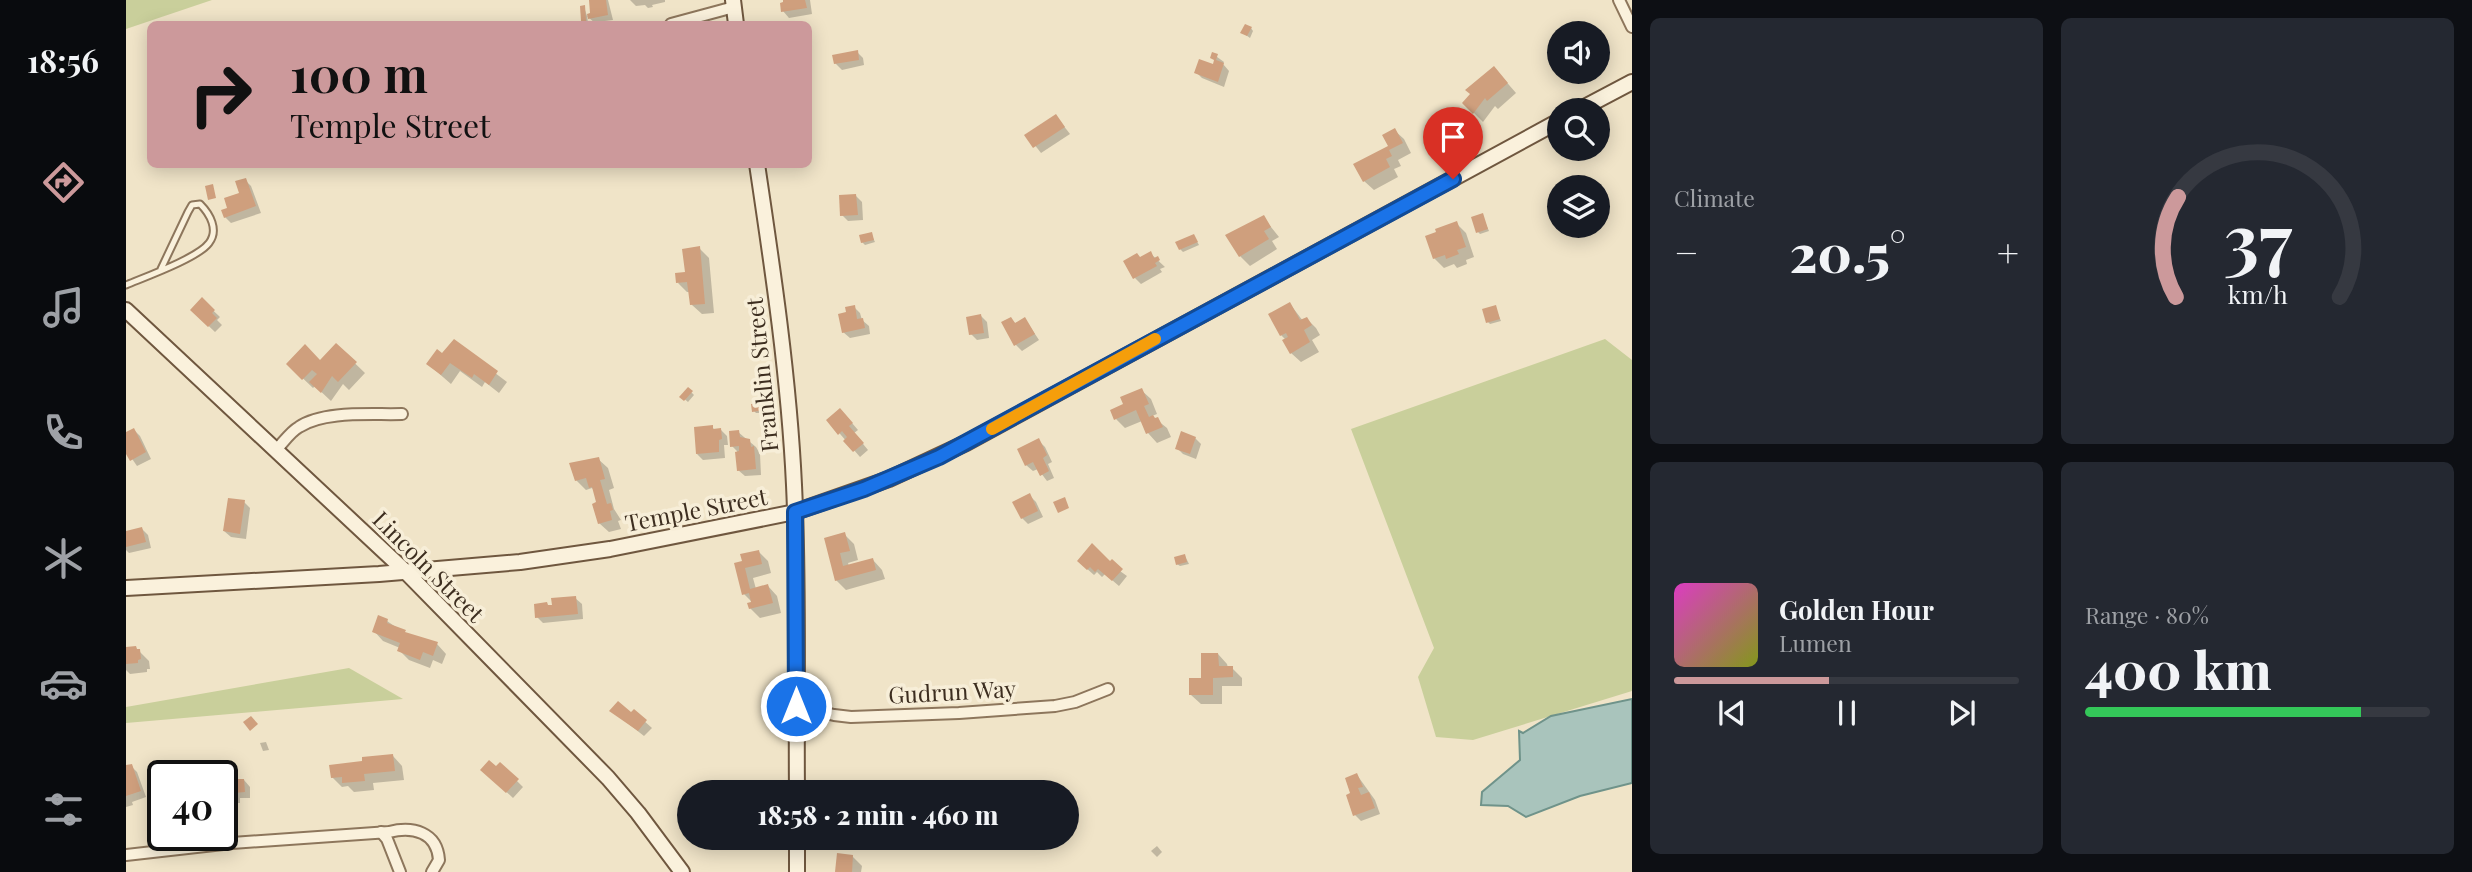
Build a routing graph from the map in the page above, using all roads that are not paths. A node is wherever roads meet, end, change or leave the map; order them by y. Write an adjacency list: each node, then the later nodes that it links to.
1 (1619, 0): 4 (street)
2 (733, 4): 3 (street)
3 (680, 21)
4 (1632, 27)
5 (1632, 82): 6 (main road)
6 (1602, 98)
7 (1547, 128): 14 (main road, Temple Street)
8 (758, 168): 14 (main road, Franklin Street)
9 (161, 269): 9 (lane); 10 (lane)
10 (126, 285)
11 (126, 310): 13 (main road, Lincoln Street)
12 (402, 414): 13 (street)
13 (276, 450): 15 (main road, Lincoln Street)
14 (795, 512): 15 (main road, Temple Street); 18 (main road, Franklin Street)
15 (405, 571): 16 (main road, Temple Street); 25 (main road, Lincoln Street)
16 (126, 588)
17 (1108, 689): 18 (street, Gudrun Way)
18 (796, 706): 19 (main road, Franklin Street)
19 (797, 780)
20 (380, 832): 22 (street); 23 (street); 24 (street)
21 (797, 850): 26 (main road)
22 (126, 855)
23 (437, 870)
24 (400, 872)
25 (682, 872)
26 (797, 872)

